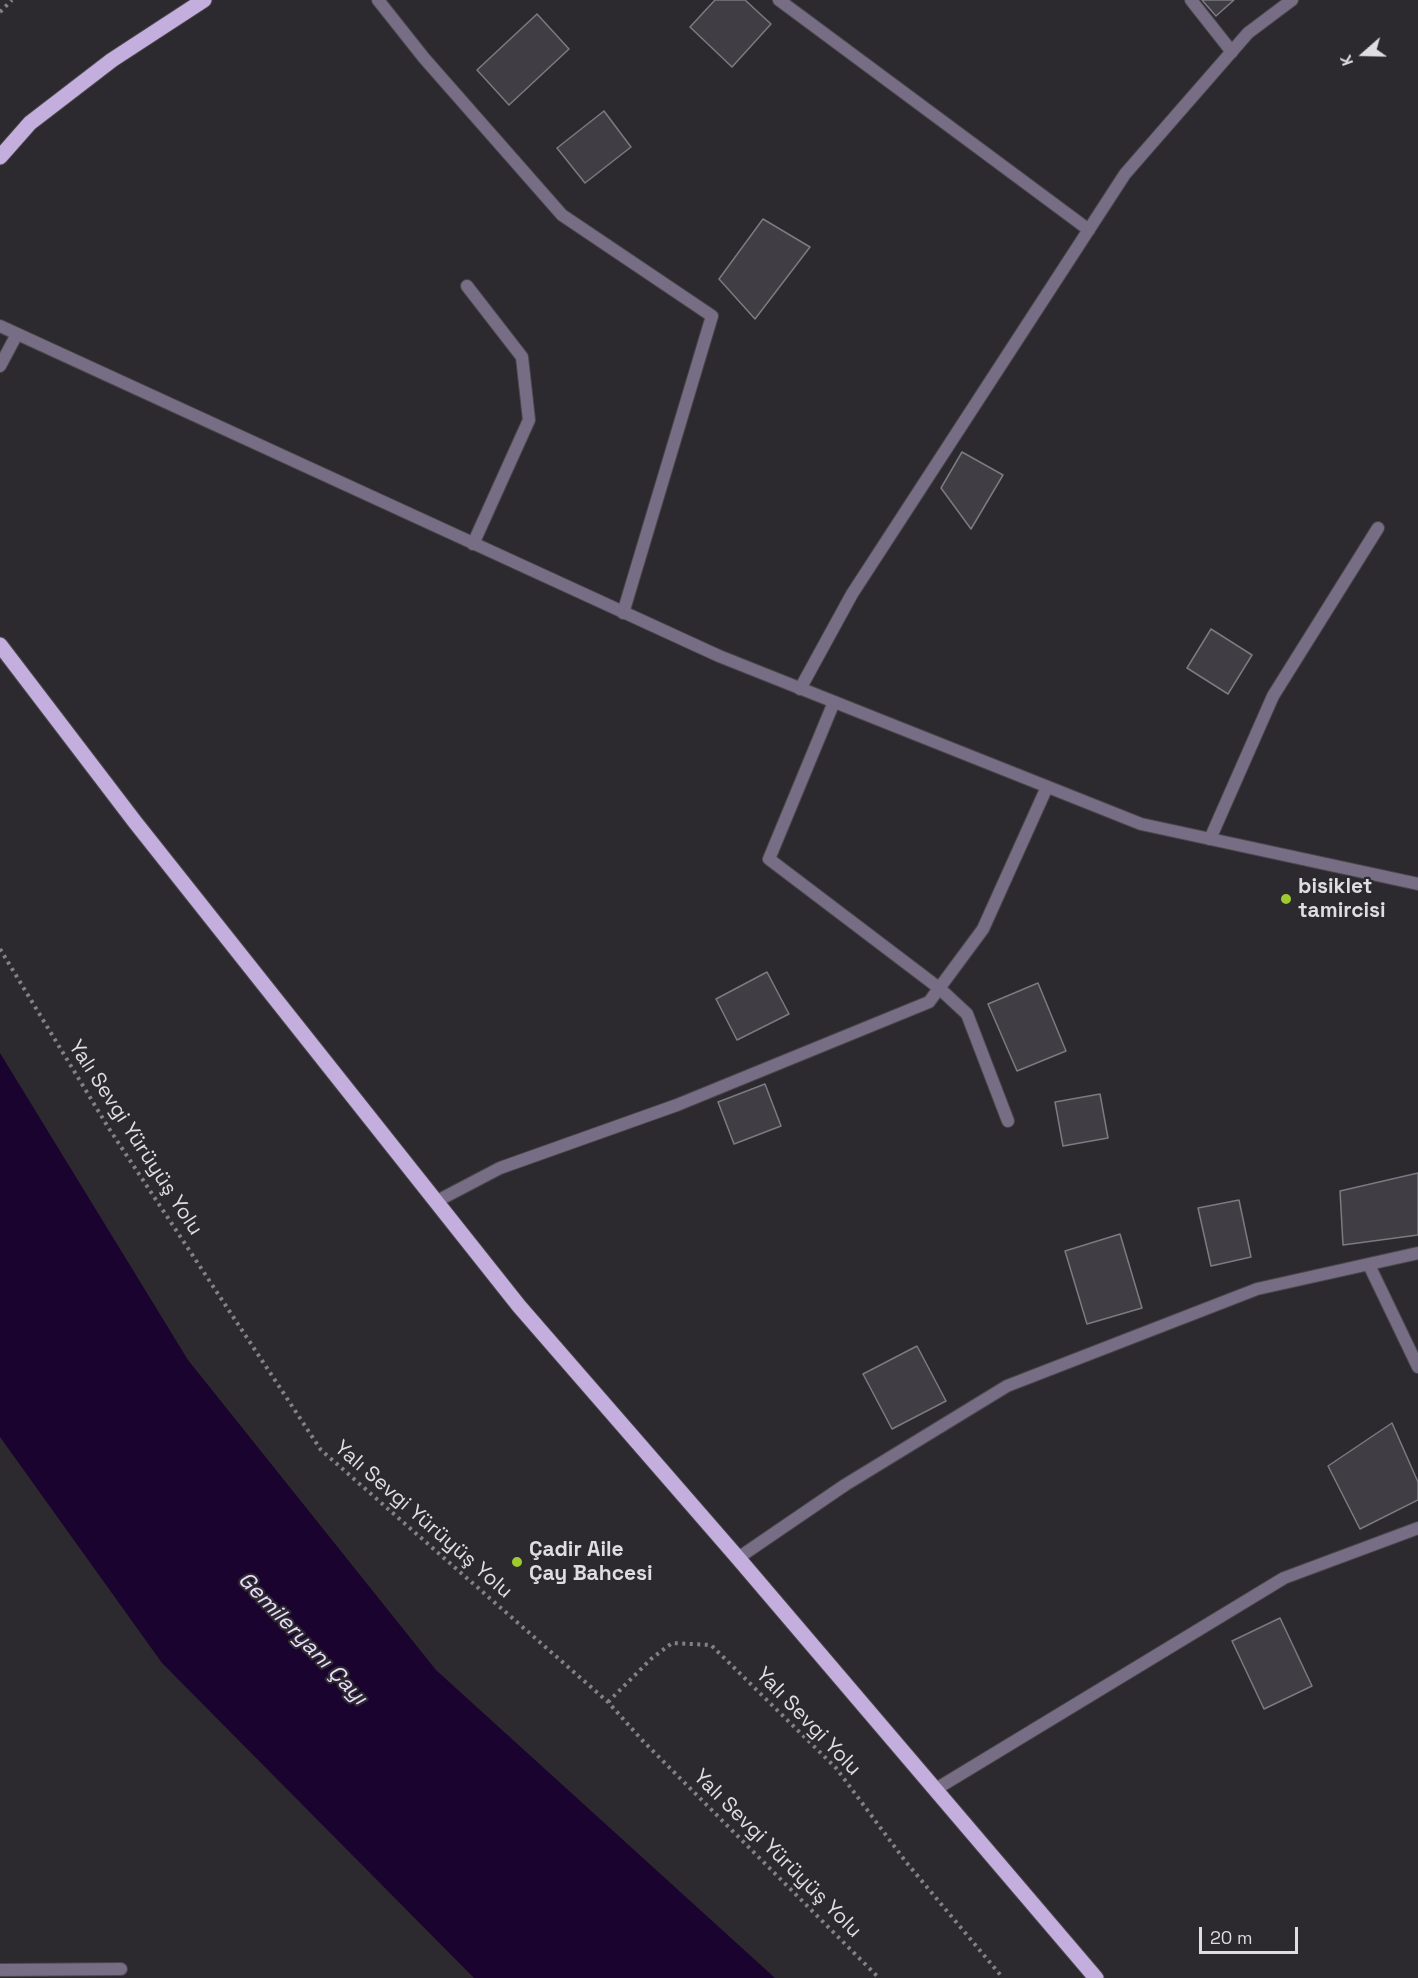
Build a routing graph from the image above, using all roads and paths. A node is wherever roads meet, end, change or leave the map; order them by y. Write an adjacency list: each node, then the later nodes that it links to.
1 (12, 0): 7 (path)
2 (204, 0): 9 (main road)
3 (378, 0): 17 (street)
4 (779, 0): 10 (street)
5 (1191, 0): 8 (street)
6 (1292, 0): 8 (street)
7 (0, 12)
8 (1232, 52): 10 (street)
9 (0, 157)
10 (1089, 230): 19 (street)
11 (466, 286): 16 (street)
12 (0, 326): 13 (street)
13 (16, 336): 14 (street); 16 (street)
14 (0, 366)
15 (1378, 528): 22 (street)
16 (474, 544): 17 (street)
17 (623, 613): 19 (street)
18 (0, 645): 27 (main road)
19 (800, 689): 20 (street)
20 (834, 702): 21 (street); 25 (street)
21 (1047, 787): 22 (street); 25 (street)
22 (1210, 839): 23 (street)
23 (1418, 884)
24 (0, 949): 33 (path, Yalı Sevgi Yürüyüş Yolu)
25 (939, 988): 26 (street); 27 (street)
26 (1008, 1121)
27 (437, 1201): 32 (main road)
28 (1418, 1254): 29 (street)
29 (1369, 1264): 30 (street); 32 (street)
30 (1418, 1367)
31 (1418, 1528): 34 (street)
32 (738, 1557): 34 (main road)
33 (608, 1702): 37 (path, Yalı Sevgi Yürüyüş Yolu); 38 (path, Yalı Sevgi Yolu)
34 (936, 1789): 39 (main road)
35 (121, 1969): 36 (street)
36 (0, 1970)
37 (879, 1978)
38 (1003, 1978)
39 (1096, 1978)

